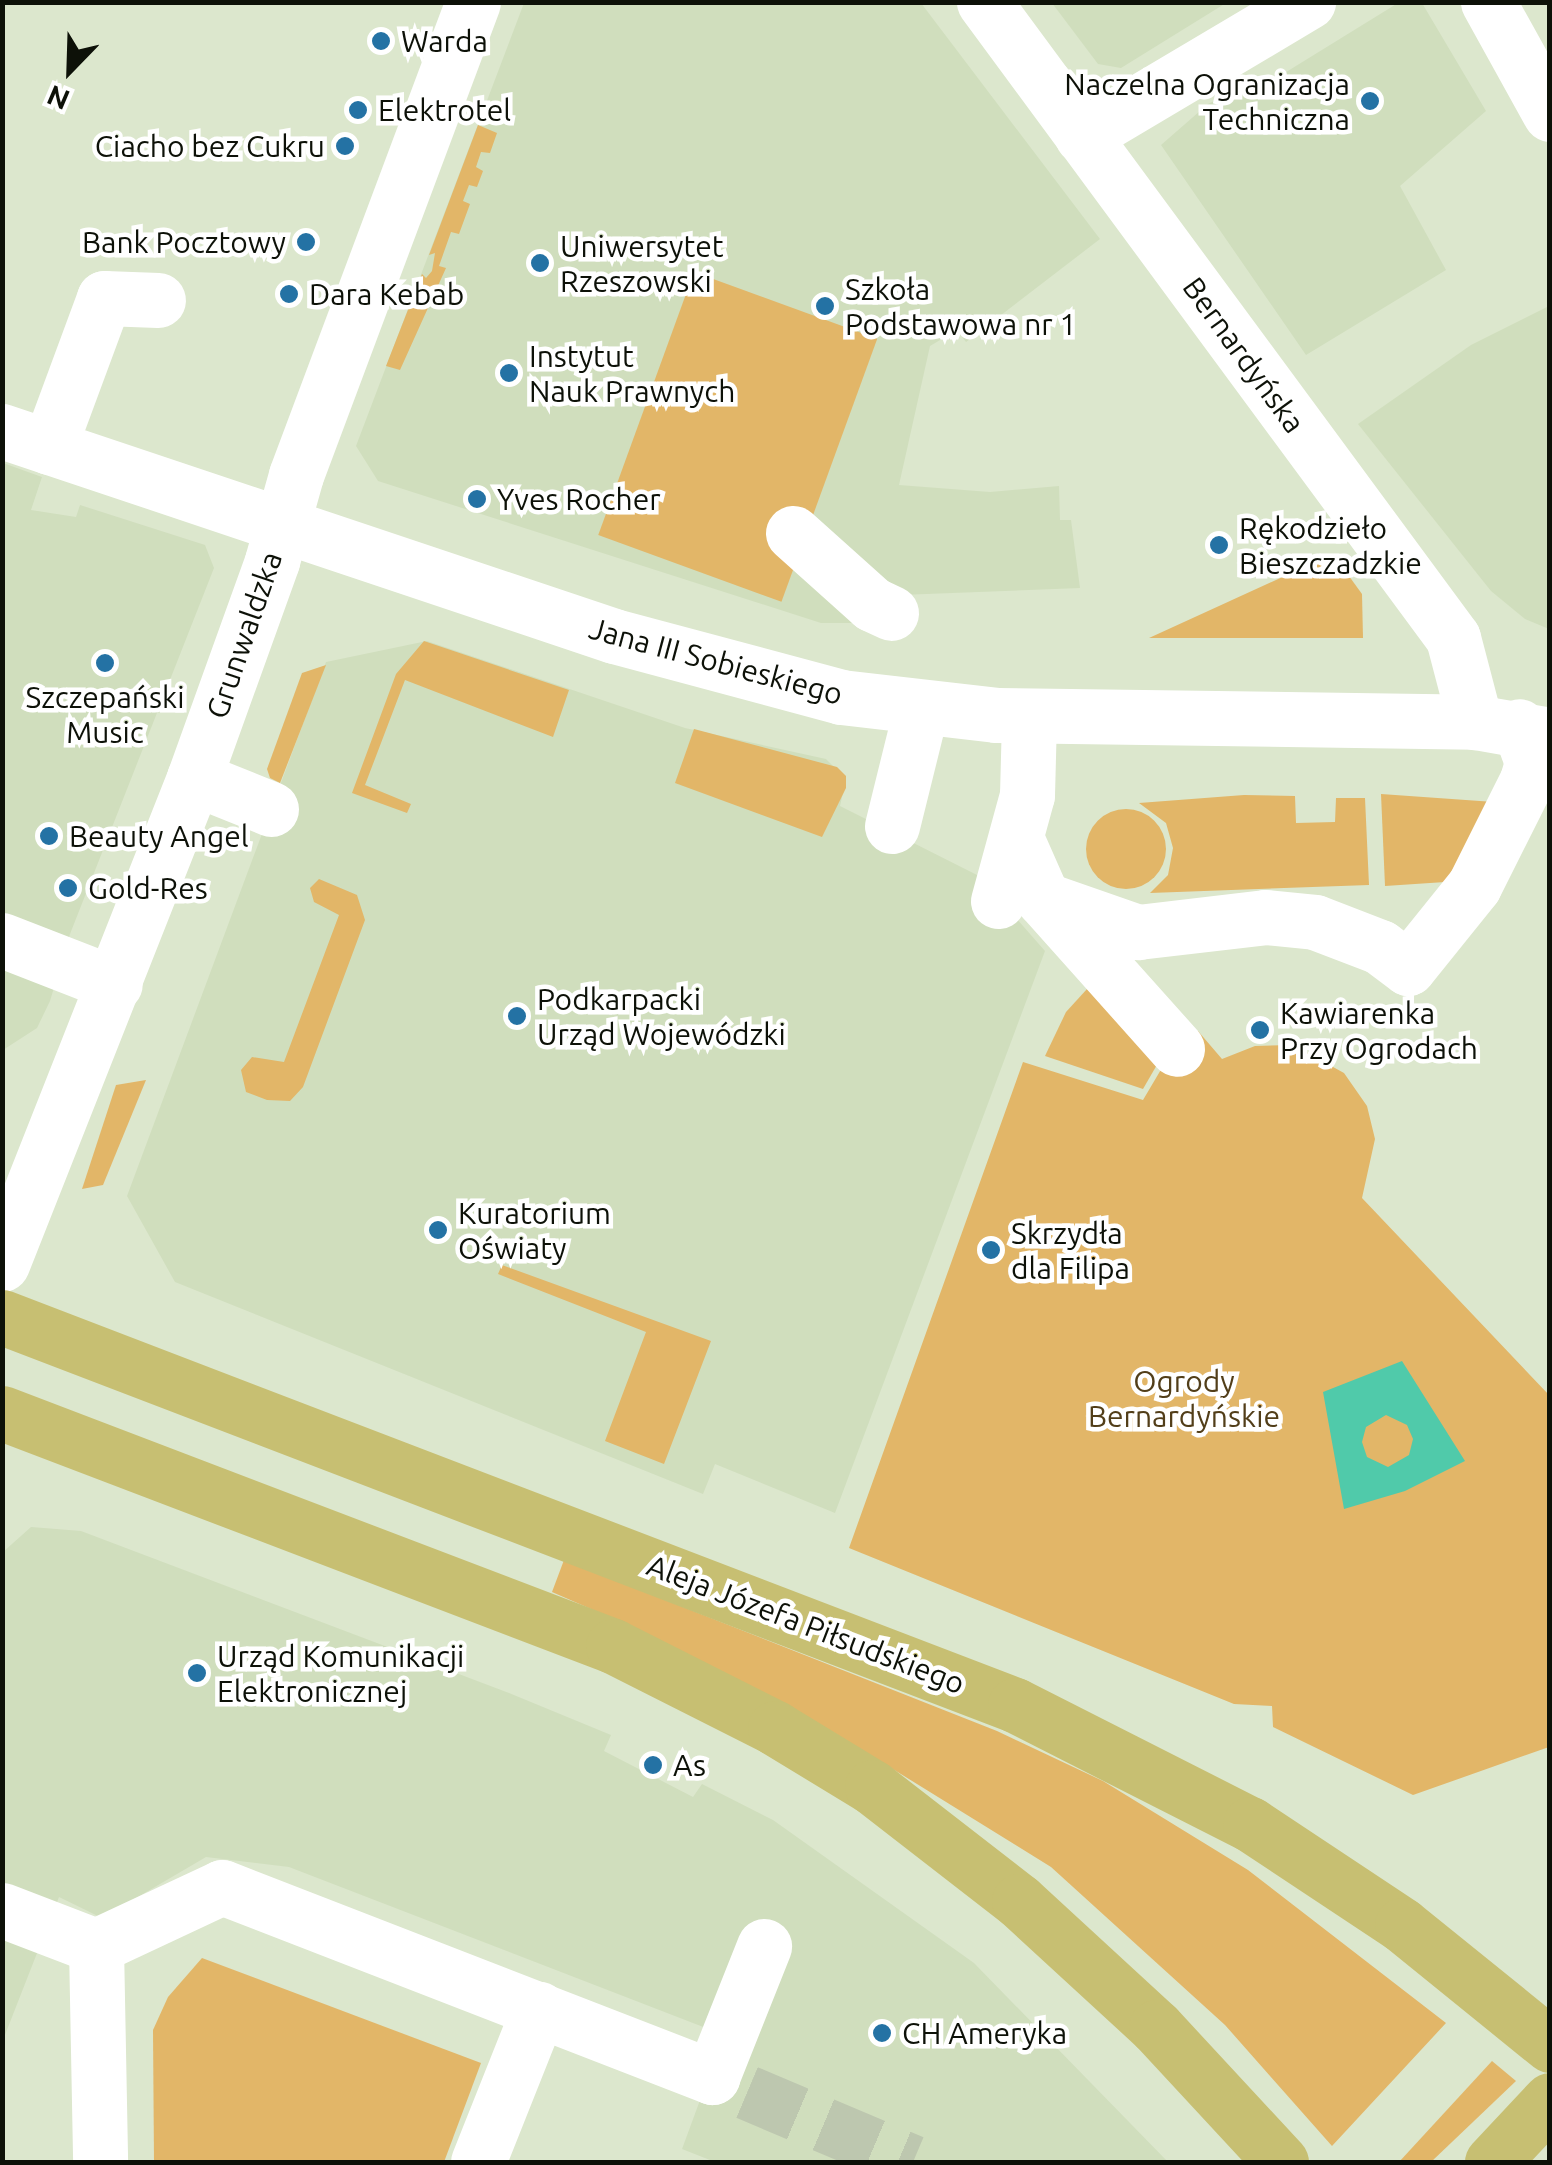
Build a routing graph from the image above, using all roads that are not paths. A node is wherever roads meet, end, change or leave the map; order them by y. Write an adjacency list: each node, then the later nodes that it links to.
1 (473, 2): 9 (street, Grunwaldzka)
2 (984, 2): 6 (street, Bernardyńska)
3 (1308, 2): 6 (street)
4 (1488, 2): 5 (street)
5 (1550, 114)
6 (1082, 136): 14 (street, Bernardyńska)
7 (158, 300): 8 (street)
8 (26, 439): 9 (street, Jana III Sobieskiego)
9 (281, 525): 12 (street, Jana III Sobieskiego); 15 (street, Grunwaldzka)
10 (793, 533): 11 (street)
11 (891, 612)
12 (921, 709): 13 (street, Jana III Sobieskiego); 17 (street)
13 (1029, 716): 14 (street, Jana III Sobieskiego); 18 (street)
14 (1523, 726): 18 (street, Bernardyńska)
15 (194, 778): 16 (street); 20 (street, Grunwaldzka)
16 (271, 808)
17 (892, 826)
18 (1020, 900): 21 (street)
19 (2, 940): 20 (street)
20 (115, 984): 22 (street, Grunwaldzka)
21 (1177, 1049)
22 (2, 1264)
23 (2, 1317): 29 (main road, Aleja Józefa Piłsudskiego)
24 (2, 1413): 33 (main road)
25 (2, 1910): 26 (street)
26 (96, 1946): 28 (street); 31 (street)
27 (764, 1946): 28 (street)
28 (538, 2010): 32 (street)
29 (1550, 2045)
30 (1550, 2100): 34 (main road)
31 (100, 2162)
32 (478, 2162)
33 (1281, 2162)
34 (1492, 2162)

